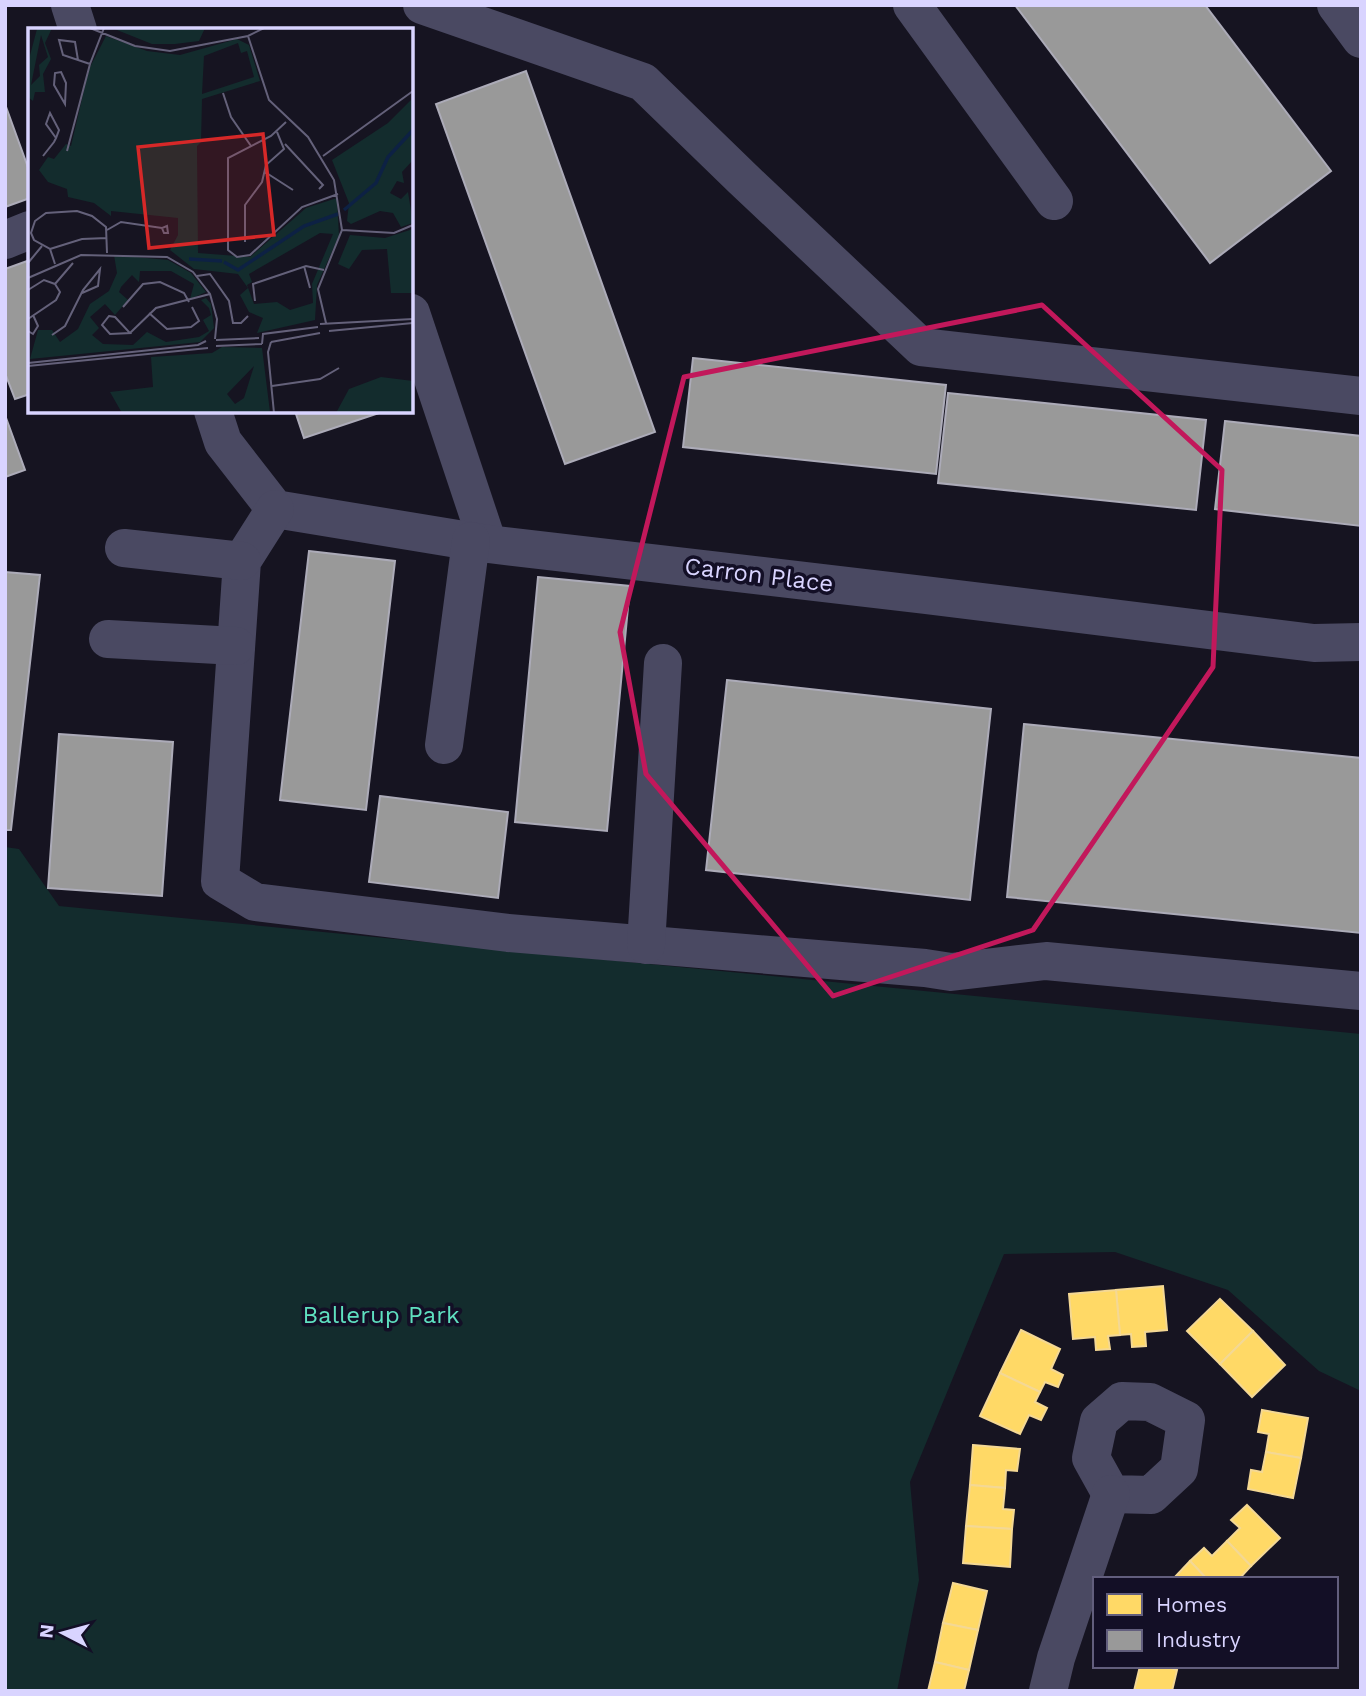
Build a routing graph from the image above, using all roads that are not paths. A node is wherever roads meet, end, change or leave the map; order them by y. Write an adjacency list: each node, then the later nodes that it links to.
1 (70, 5): 6 (street)
2 (422, 5): 5 (street)
3 (912, 5): 8 (street)
4 (1336, 5): 7 (street)
5 (515, 21): 12 (street)
6 (78, 28)
7 (1361, 39)
8 (1054, 201)
9 (28, 231): 10 (street)
10 (5, 240)
11 (413, 320): 15 (street)
12 (1361, 396)
13 (214, 413): 14 (street)
14 (275, 509): 15 (street, Carron Place); 17 (street)
15 (480, 543): 19 (street, Carron Place); 22 (street)
16 (124, 548): 17 (street)
17 (242, 561): 20 (street)
18 (108, 639): 20 (street)
19 (1361, 642)
20 (236, 646): 23 (street)
21 (663, 663): 23 (street)
22 (444, 745)
23 (646, 945): 24 (street)
24 (1361, 991)
25 (1111, 1494): 26 (street)
26 (1048, 1691)

